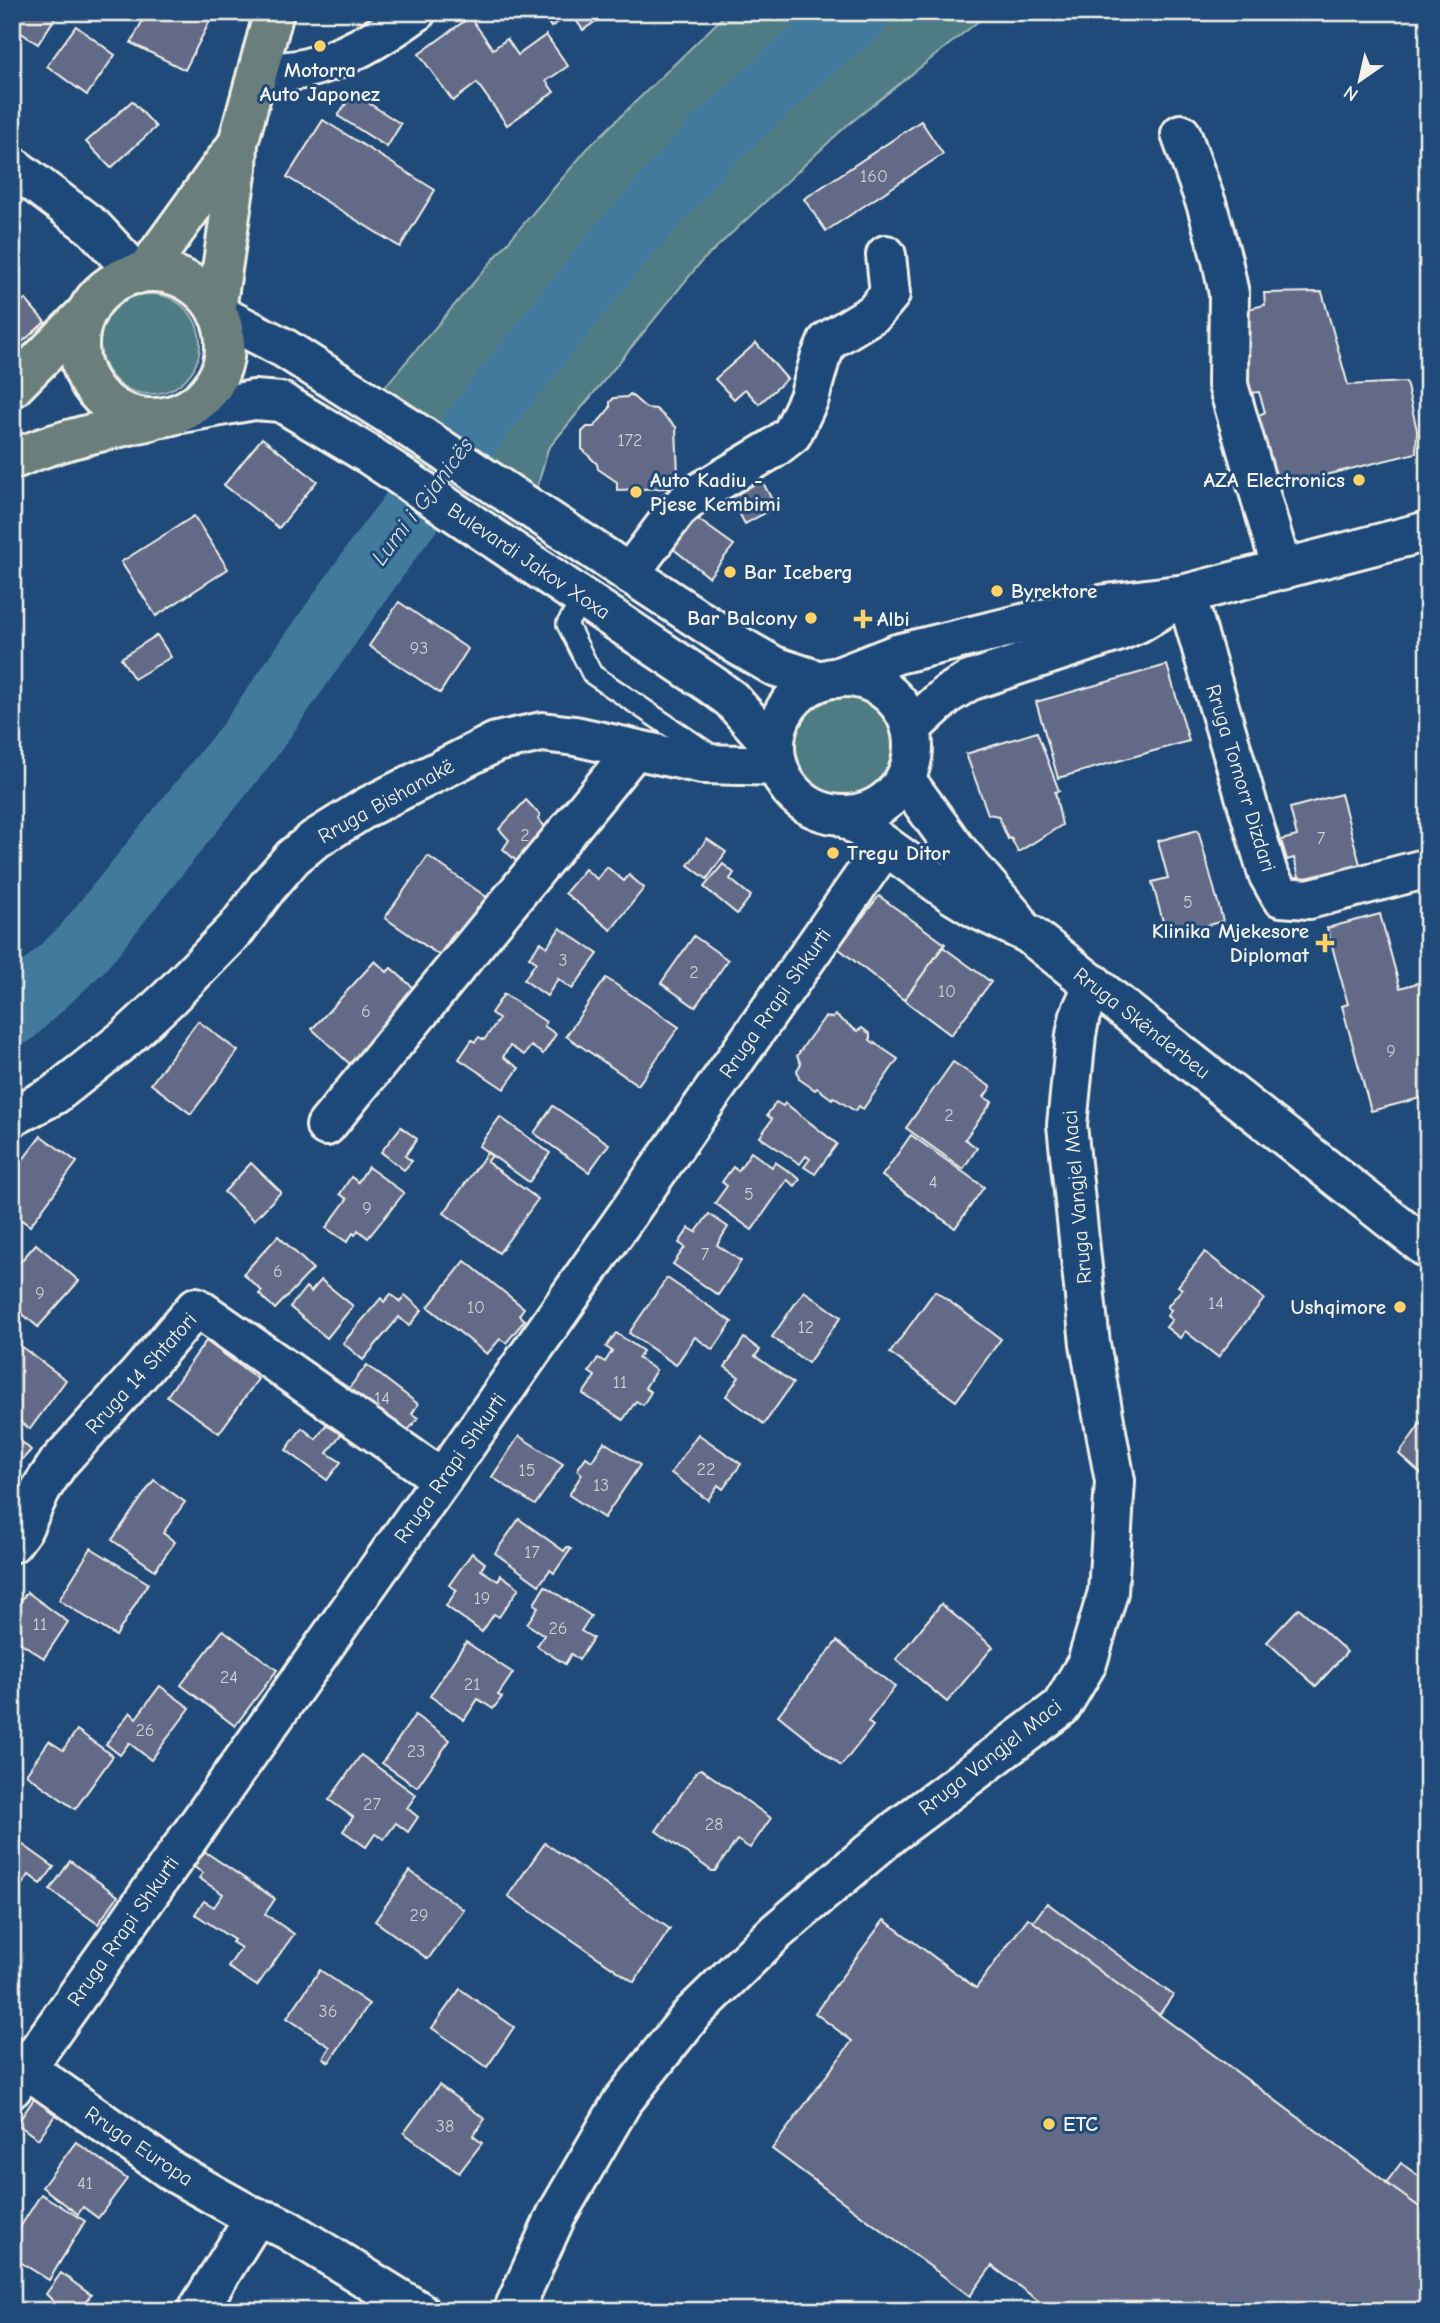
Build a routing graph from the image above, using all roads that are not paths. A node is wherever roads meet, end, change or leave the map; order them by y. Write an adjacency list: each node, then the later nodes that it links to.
1 (274, 12): 3 (main road)
2 (416, 12): 3 (street)
3 (258, 74): 5 (main road)
4 (1181, 134): 15 (street)
5 (238, 143): 8 (main road); 10 (main road)
6 (12, 166): 8 (street)
7 (886, 255): 16 (street)
8 (141, 273): 9 (main road); 10 (main road)
9 (87, 312): 11 (main road); 12 (main road)
10 (217, 312): 12 (main road); 16 (street, Bulevardi Jakov Xoxa)
11 (12, 388)
12 (172, 415): 13 (main road); 18 (street, Bulevardi Jakov Xoxa)
13 (12, 460)
14 (1428, 531): 15 (street)
15 (1282, 570): 17 (street)
16 (629, 574): 19 (street, Bulevardi Jakov Xoxa)
17 (1186, 594): 19 (street); 20 (street); 27 (street, Rruga Tomorr Dizdari)
18 (584, 597): 22 (street, Bulevardi Jakov Xoxa); 23 (lane)
19 (828, 680): 20 (street); 22 (street)
20 (911, 728): 24 (street)
21 (634, 750): 23 (street, Rruga Bishanakë); 30 (street, Rruga Bishanakë); 31 (street)
22 (776, 757): 23 (street, Rruga Bishanakë); 25 (street)
23 (727, 766)
24 (905, 779): 25 (street); 28 (street)
25 (844, 816): 26 (street, Rruga Skënderbeu)
26 (885, 846): 28 (street, Rruga Skënderbeu); 33 (street, Rruga Rrapi Shkurti)
27 (1428, 868)
28 (1029, 934): 29 (street, Rruga Skënderbeu)
29 (1094, 984): 32 (street, Rruga Skënderbeu); 39 (street, Rruga Vangjel Maci)
30 (12, 1117)
31 (326, 1126)
32 (1428, 1249)
33 (442, 1479): 34 (street, Rruga 14 Shtatori); 35 (street, Rruga Rrapi Shkurti)
34 (12, 1543)
35 (19, 2078): 36 (street, Rruga Europa)
36 (255, 2218): 37 (street); 38 (street, Rruga Europa)
37 (197, 2311)
38 (419, 2311)
39 (513, 2311)

